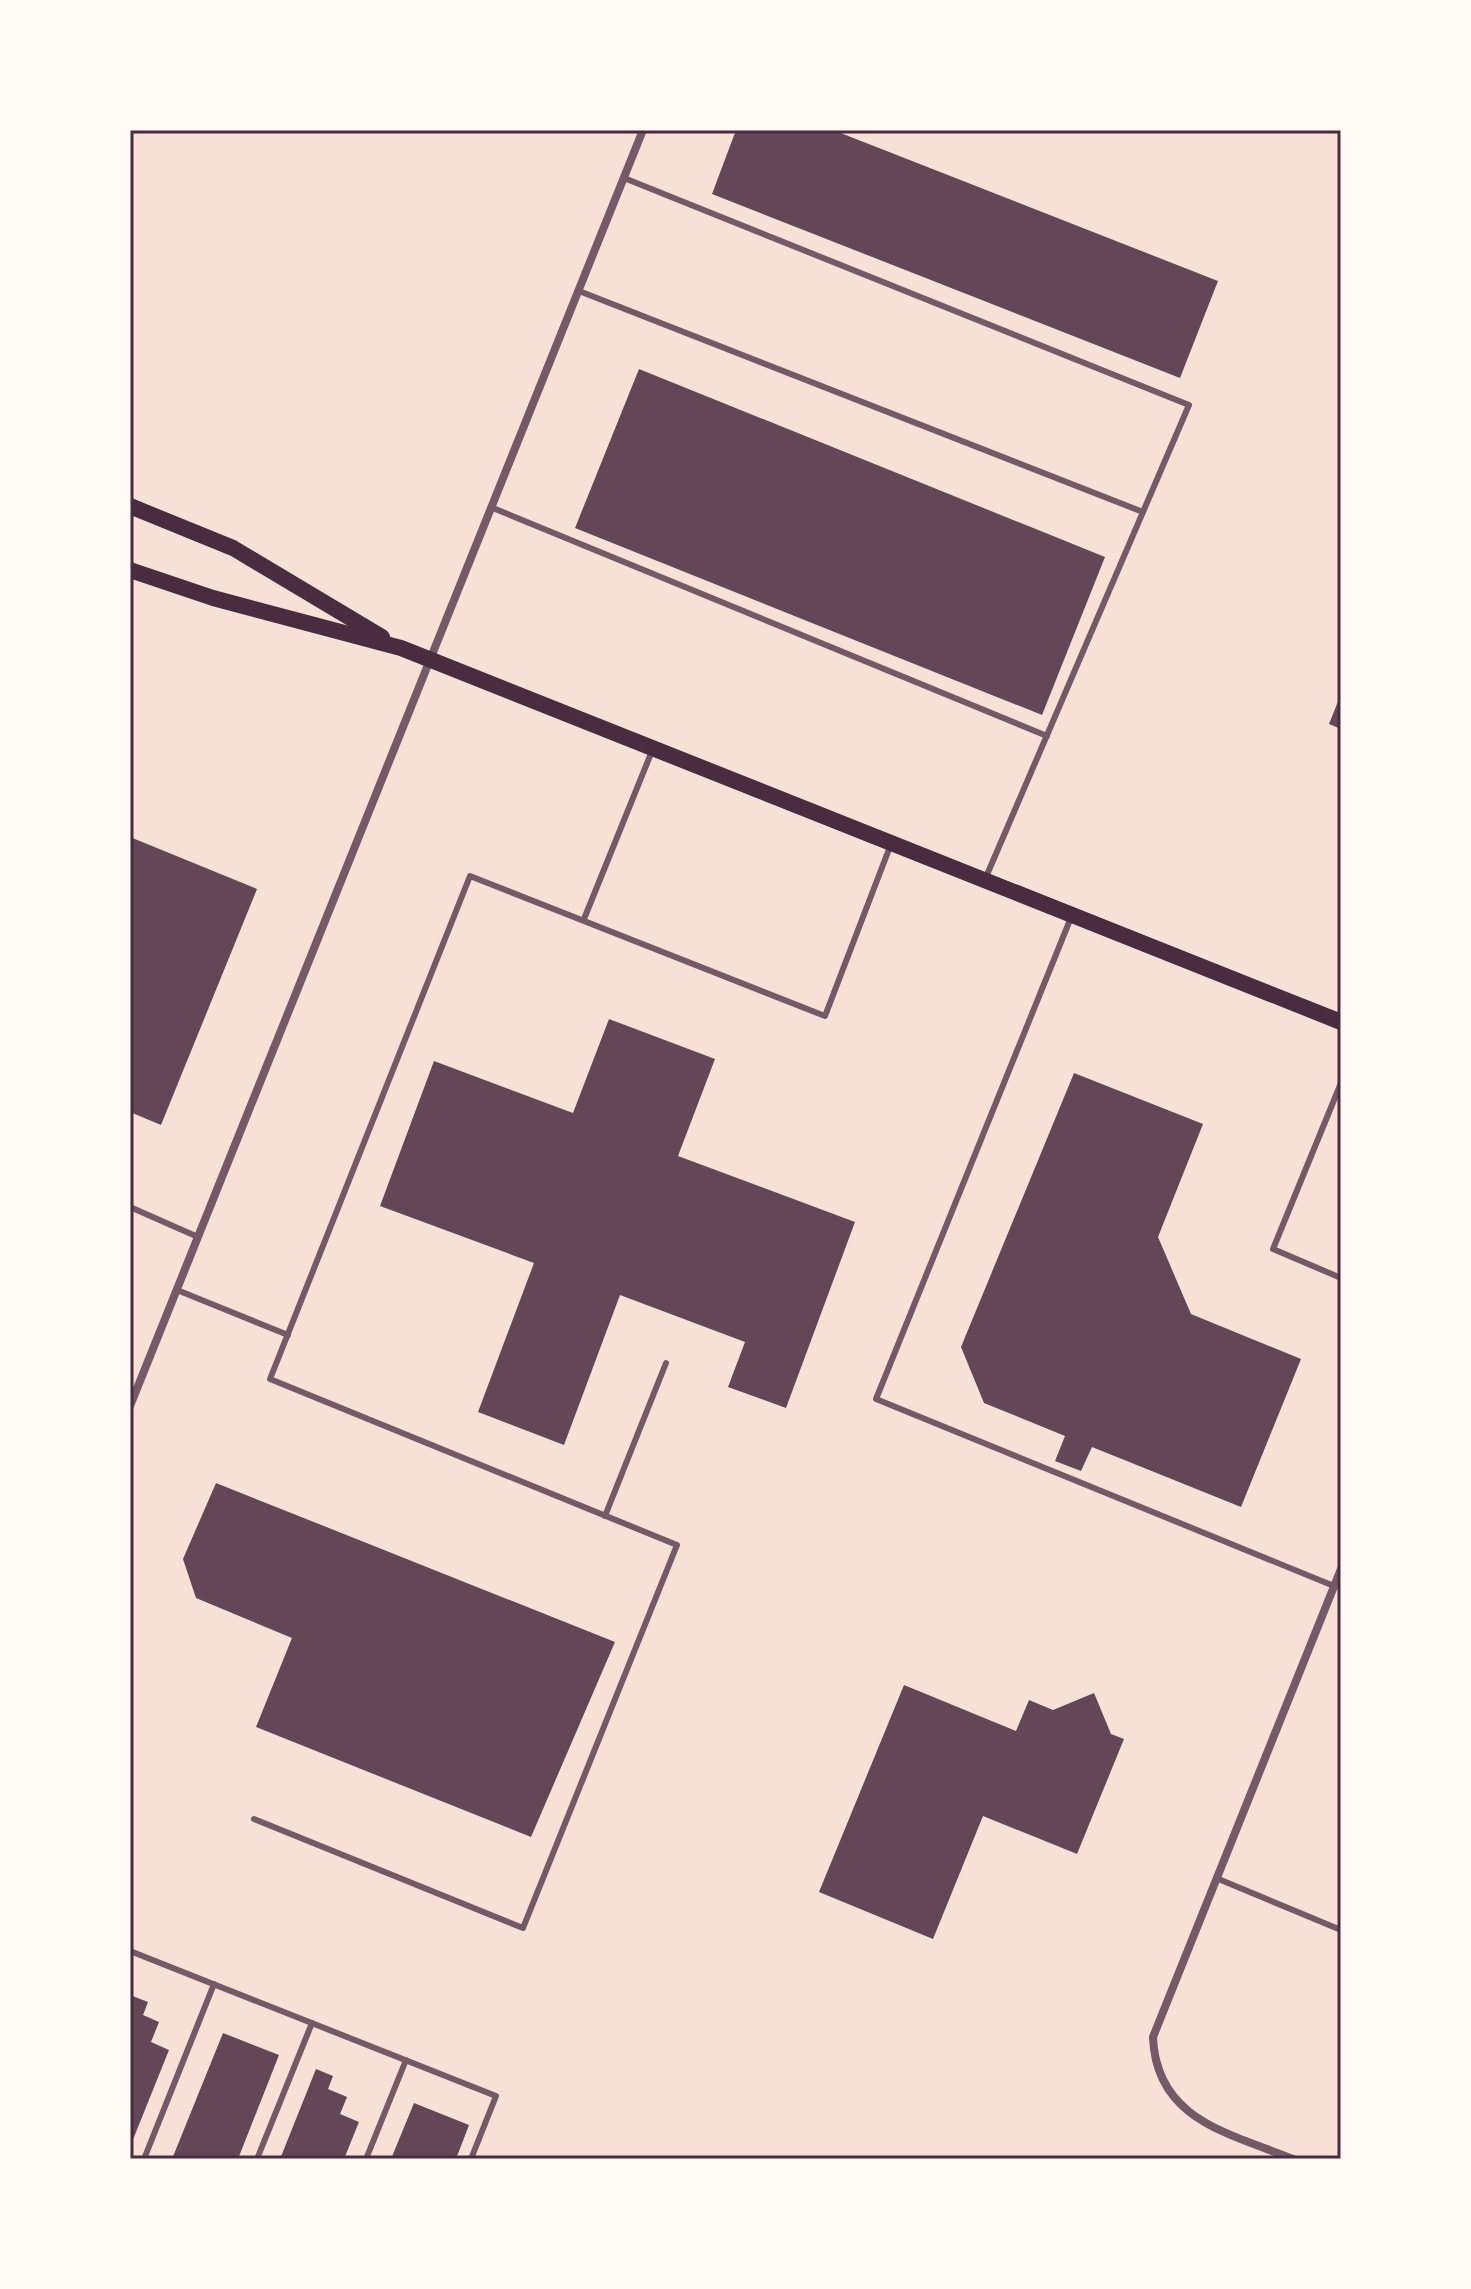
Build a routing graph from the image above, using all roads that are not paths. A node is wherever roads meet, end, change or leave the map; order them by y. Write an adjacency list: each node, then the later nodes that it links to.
1 (643, 130): 2 (street)
2 (624, 178): 3 (street); 6 (lane)
3 (579, 291): 5 (street); 6 (lane)
4 (130, 506): 8 (main road)
5 (493, 508): 9 (street); 10 (lane)
6 (1143, 512): 10 (lane)
7 (130, 570): 8 (main road)
8 (401, 648): 9 (main road)
9 (432, 661): 11 (main road); 19 (street)
10 (1047, 736): 13 (lane)
11 (652, 751): 12 (main road); 15 (lane)
12 (891, 844): 13 (main road); 15 (lane)
13 (985, 880): 14 (main road)
14 (1072, 915): 16 (main road); 27 (lane)
15 (584, 919): 22 (lane)
16 (1341, 1022)
17 (1341, 1083): 20 (lane)
18 (130, 1207): 19 (lane)
19 (198, 1237): 21 (street)
20 (1341, 1278)
21 (177, 1290): 22 (lane); 24 (street)
22 (288, 1335): 25 (lane)
23 (666, 1363): 25 (lane)
24 (130, 1406)
25 (605, 1516): 28 (lane)
26 (1341, 1569): 27 (street)
27 (1334, 1586): 29 (street)
28 (254, 1819)
29 (1216, 1878): 30 (lane); 39 (street)
30 (1341, 1930)
31 (130, 1951): 32 (lane)
32 (214, 1984): 33 (lane); 35 (lane)
33 (312, 2023): 34 (lane); 36 (lane)
34 (406, 2060): 37 (lane); 38 (lane)
35 (144, 2159)
36 (257, 2159)
37 (366, 2159)
38 (471, 2159)
39 (1293, 2159)

